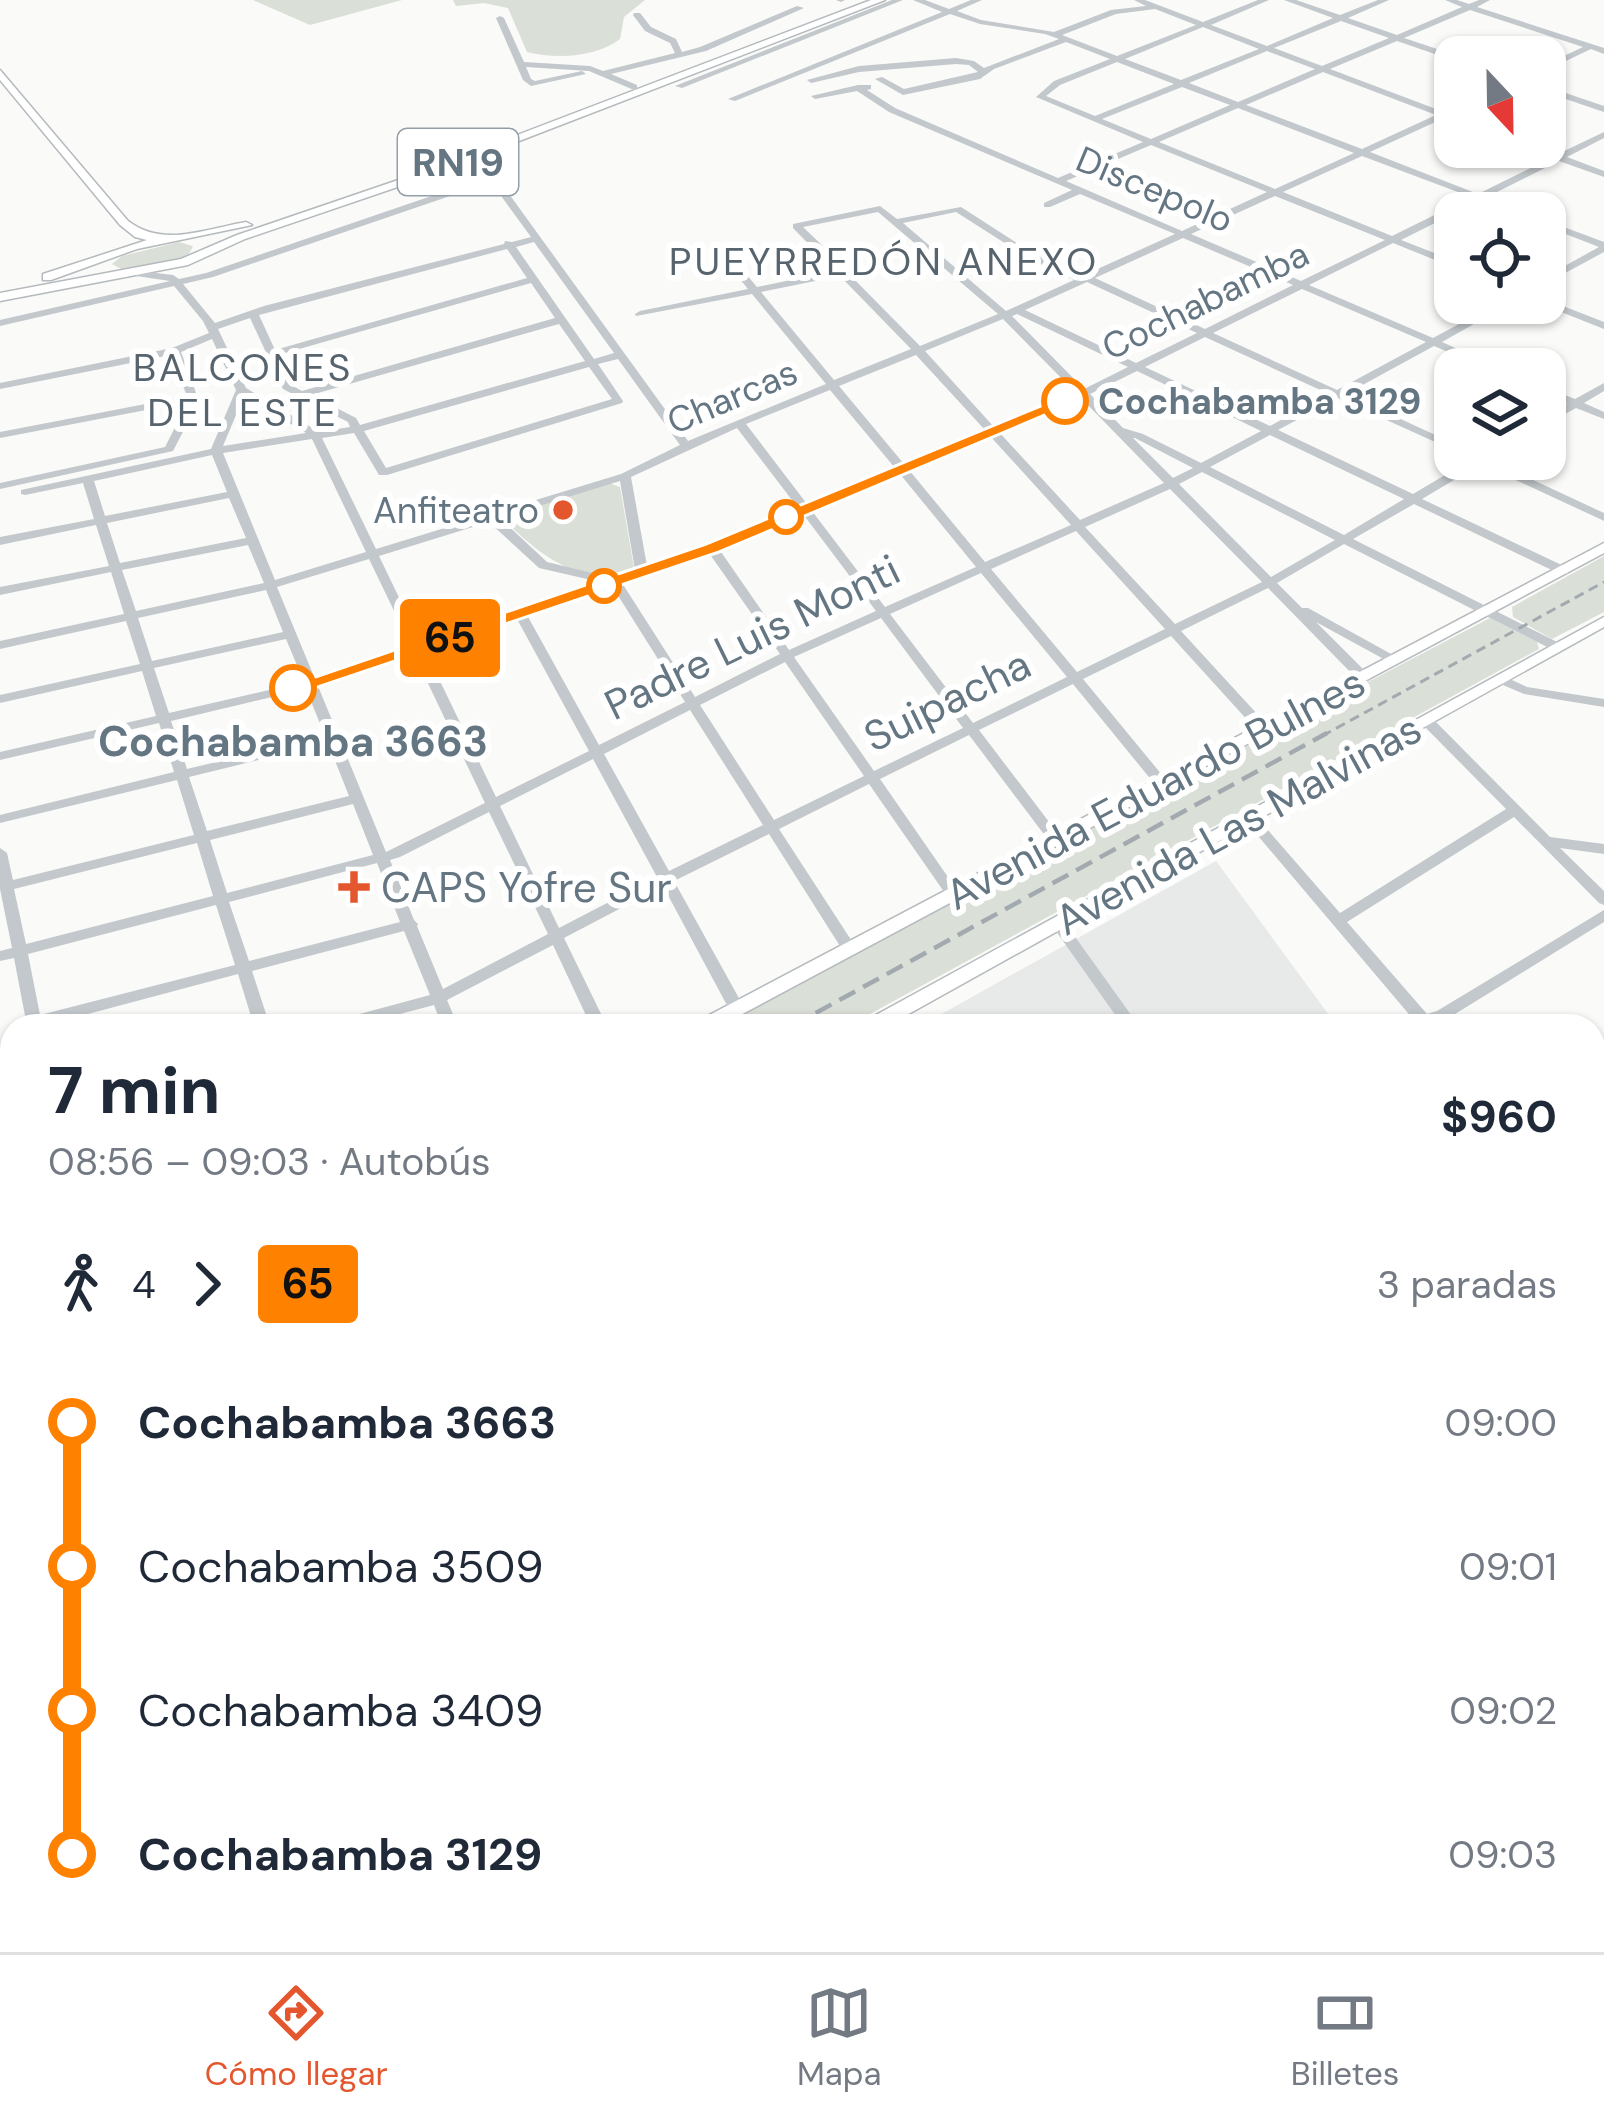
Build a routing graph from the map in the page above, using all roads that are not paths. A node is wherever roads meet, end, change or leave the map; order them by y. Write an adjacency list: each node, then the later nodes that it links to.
1 (841, 0): 19 (main road)
2 (859, 0): 19 (main road, RN19)
3 (880, 0): 25 (main road, RN19)
4 (899, 0): 25 (street)
5 (916, 0): 16 (street)
6 (978, 0): 16 (street)
7 (1138, 0): 13 (street)
8 (1265, 0): 21 (street)
9 (1288, 0): 20 (street)
10 (1385, 0): 20 (street)
11 (1449, 0): 14 (street)
12 (1486, 0): 14 (street)
13 (1154, 7): 21 (street); 22 (street)
14 (1470, 7): 23 (street); 26 (street)
15 (800, 8): 30 (street)
16 (948, 12): 22 (street); 34 (street)
17 (637, 15): 30 (street)
18 (500, 18): 33 (street)
19 (813, 18): 42 (main road, RN19)
20 (1340, 18): 23 (street); 27 (street)
21 (1199, 26): 27 (street); 32 (street)
22 (1059, 38): 32 (street); 37 (street)
23 (1397, 38): 28 (street); 35 (street)
24 (1604, 40): 26 (street)
25 (771, 46): 34 (street); 41 (street); 77 (main road, RN19)
26 (1591, 47): 29 (street); 31 (street)
27 (1263, 49): 35 (street); 40 (street)
28 (1434, 51)
29 (1604, 51)
30 (679, 53): 36 (street)
31 (1566, 58)
32 (1117, 59): 40 (street); 49 (street)
33 (521, 64): 36 (street); 36 (street)
34 (803, 69): 39 (street); 45 (street)
35 (1322, 70): 46 (street); 47 (street)
36 (598, 72): 42 (street)
37 (983, 72): 39 (street); 43 (street)
38 (0, 73): 66 (main road)
39 (811, 80): 43 (street)
40 (1183, 83): 46 (street); 49 (street)
41 (679, 86)
42 (634, 87): 69 (main road, RN19)
43 (858, 88): 58 (street, Discepolo)
44 (1566, 95): 48 (street)
45 (732, 99)
46 (1242, 105): 52 (street); 53 (street)
47 (1434, 109)
48 (1604, 109)
49 (1095, 119): 52 (street)
50 (1434, 122): 53 (street, Charcas)
51 (1604, 135): 54 (street, Cochabamba)
52 (1154, 141): 58 (street); 60 (street)
53 (1362, 152): 60 (street, Charcas); 61 (street)
54 (1566, 154)
55 (1566, 160): 57 (street)
56 (1537, 168): 62 (street, Cochabamba)
57 (1604, 174)
58 (1059, 181): 59 (street, Discepolo)
59 (1081, 190): 63 (street); 68 (street, Discepolo)
60 (1274, 191): 68 (street, Charcas); 71 (street)
61 (1465, 192)
62 (1488, 192)
63 (1047, 205)
64 (1434, 220): 71 (street, Cochabamba)
65 (896, 222): 79 (street); 81 (street); 88 (street)
66 (124, 223): 69 (main road); 74 (main road)
67 (1566, 232): 73 (street)
68 (1183, 233): 81 (street, Charcas); 84 (street, Discepolo)
69 (172, 238): 74 (main road, RN19); 77 (main road)
70 (538, 238): 72 (street); 82 (street); 102 (street)
71 (1394, 240): 76 (street); 84 (street, Cochabamba)
72 (508, 244): 83 (street); 89 (street)
73 (1604, 247): 78 (street)
74 (110, 254): 80 (main road); 86 (main road, RN19)
75 (725, 255): 85 (street)
76 (1434, 256)
77 (188, 261): 80 (main road, RN19); 82 (street)
78 (1566, 269)
79 (844, 272): 85 (street); 100 (street)
80 (135, 275): 82 (street); 86 (main road, RN19)
81 (1084, 279): 88 (street, Charcas); 96 (street)
82 (175, 280): 92 (street); 95 (street)
83 (533, 280): 91 (street); 101 (street)
84 (1303, 284): 96 (street, Cochabamba); 97 (street, Discepolo)
85 (752, 290): 90 (street); 107 (street)
86 (0, 292)
87 (1566, 311): 94 (street)
88 (1011, 313): 100 (street, Charcas); 104 (street); 110 (street)
89 (253, 314): 95 (street); 101 (street)
90 (640, 314)
91 (560, 320): 103 (street); 109 (street)
92 (0, 323)
93 (1468, 324): 97 (street, Padre Luis Monti)
94 (1604, 326)
95 (214, 331): 99 (street); 108 (street)
96 (1205, 333): 104 (street, Cochabamba); 111 (street)
97 (1436, 342): 98 (street, Discepolo); 111 (street, Padre Luis Monti)
98 (1450, 348)
99 (175, 351): 105 (street); 112 (street)
100 (919, 351): 107 (street, Charcas); 120 (street)
101 (271, 354): 109 (street)
102 (619, 355): 103 (street); 125 (street)
103 (590, 360): 118 (street); 118 (street)
104 (1137, 367): 110 (street, Cochabamba); 121 (street)
105 (0, 386)
106 (1604, 386): 114 (street)
107 (830, 387): 117 (street, Charcas); 128 (street)
108 (241, 390): 122 (street); 126 (street)
109 (302, 394): 118 (street)
110 (1082, 394): 119 (street); 120 (street, Cochabamba)
111 (1340, 395): 121 (street, Padre Luis Monti); 124 (street)
112 (194, 398): 123 (street); 134 (street)
113 (1566, 399): 114 (street)
114 (1576, 404): 115 (street); 116 (street)
115 (1566, 410)
116 (1604, 416)
117 (740, 424): 125 (street, Charcas); 138 (street)
118 (356, 429): 122 (street)
119 (1118, 430): 127 (street); 133 (street)
120 (994, 431): 128 (street, Cochabamba); 142 (street)
121 (1274, 432): 127 (street, Padre Luis Monti); 137 (street)
122 (315, 434): 126 (street); 148 (street)
123 (0, 435)
124 (1434, 438)
125 (686, 446): 129 (street, Charcas)
126 (216, 451): 130 (street); 136 (street)
127 (1202, 469): 133 (street, Padre Luis Monti); 144 (street)
128 (902, 470): 138 (street, Cochabamba); 150 (street)
129 (625, 476): 139 (street, Charcas); 152 (street)
130 (87, 478): 135 (street); 141 (street)
131 (1447, 480): 137 (street, Suipacha)
132 (1525, 480): 140 (street)
133 (1171, 484): 142 (street, Padre Luis Monti); 154 (street)
134 (0, 485)
135 (25, 492)
136 (234, 494): 141 (street); 143 (street)
137 (1415, 500): 144 (street, Suipacha); 151 (street)
138 (803, 511): 147 (street, Cochabamba); 159 (street)
139 (489, 515): 148 (street, Charcas); 153 (street)
140 (1604, 517)
141 (101, 520): 145 (street); 149 (street)
142 (1080, 525): 150 (street, Padre Luis Monti); 163 (street)
143 (254, 540): 149 (street); 155 (street)
144 (1344, 540): 154 (street, Suipacha); 158 (street)
145 (0, 541)
146 (1604, 547): 151 (main road, Avenida Eduardo Bulnes)
147 (712, 548): 152 (street, Cochabamba); 168 (street)
148 (372, 552): 155 (street, Charcas); 167 (street)
149 (117, 568): 156 (street); 161 (street)
150 (982, 568): 159 (street, Padre Luis Monti); 171 (street)
151 (1564, 571): 158 (main road, Avenida Eduardo Bulnes)
152 (642, 573): 153 (street, Cochabamba)
153 (615, 582): 160 (street, Cochabamba); 176 (street)
154 (1268, 583): 157 (street); 163 (street, Suipacha)
155 (272, 585): 161 (street, Charcas); 164 (street)
156 (0, 591)
157 (1290, 604): 169 (street); 172 (street)
158 (1488, 612): 166 (street); 169 (main road, Avenida Eduardo Bulnes)
159 (881, 613): 168 (street, Padre Luis Monti); 180 (street)
160 (521, 615): 167 (street, Cochabamba); 183 (street)
161 (132, 616): 165 (street, Charcas); 170 (street)
162 (1604, 621): 166 (main road, Avenida Las Malvinas)
163 (1175, 629): 171 (street, Suipacha); 181 (street)
164 (291, 634): 170 (street); 174 (street)
165 (0, 645)
166 (1557, 647): 173 (main road, Avenida Las Malvinas)
167 (419, 649): 174 (street, Cochabamba); 189 (street)
168 (787, 656): 176 (street, Padre Luis Monti); 186 (street)
169 (1396, 660): 172 (main road, Avenida Eduardo Bulnes)
170 (149, 664): 175 (street); 178 (street)
171 (1074, 677): 180 (street, Suipacha); 187 (street)
172 (1364, 678): 181 (main road, Avenida Eduardo Bulnes)
173 (1501, 679): 177 (street); 179 (main road, Avenida Las Malvinas)
174 (312, 684): 178 (street, Cochabamba); 182 (street)
175 (0, 699)
176 (694, 703): 183 (street, Padre Luis Monti); 193 (street)
177 (1604, 703)
178 (166, 718): 184 (street, Cochabamba); 185 (street)
179 (1426, 721): 190 (street); 191 (main road, Avenida Las Malvinas)
180 (970, 728): 186 (street, Suipacha); 196 (street)
181 (1265, 731): 187 (main road, Avenida Eduardo Bulnes)
182 (333, 737): 185 (street); 188 (street)
183 (595, 752): 189 (street, Padre Luis Monti); 200 (street)
184 (0, 756)
185 (183, 774): 192 (street); 194 (street)
186 (871, 778): 193 (street, Suipacha); 202 (street)
187 (1162, 784): 196 (main road, Avenida Eduardo Bulnes)
188 (358, 799): 194 (street); 199 (street)
189 (492, 803): 199 (street, Padre Luis Monti); 209 (street)
190 (1515, 810): 195 (street); 206 (street)
191 (1249, 818): 206 (street); 208 (main road, Avenida Las Malvinas)
192 (0, 819)
193 (770, 828): 200 (street, Suipacha); 210 (street)
194 (204, 836): 201 (street); 203 (street)
195 (1546, 841): 197 (street); 204 (street)
196 (1057, 842): 202 (main road, Avenida Eduardo Bulnes)
197 (1604, 849)
198 (0, 853): 201 (street)
199 (382, 859): 203 (street, Padre Luis Monti); 207 (street)
200 (665, 879): 209 (street, Suipacha); 215 (street)
201 (7, 886): 211 (street)
202 (954, 896): 210 (main road, Avenida Eduardo Bulnes)
203 (223, 899): 211 (street, Padre Luis Monti); 213 (street)
204 (1604, 900)
205 (1604, 915): 226 (street)
206 (1338, 921): 225 (street)
207 (411, 924): 213 (street); 214 (street)
208 (1058, 924): 223 (main road, Avenida Las Malvinas); 224 (street)
209 (555, 935): 214 (street, Suipacha); 221 (street)
210 (850, 950): 215 (main road, Avenida Eduardo Bulnes)
211 (19, 951): 212 (street, Padre Luis Monti); 216 (street)
212 (0, 956)
213 (244, 968): 217 (street); 218 (street)
214 (439, 998): 219 (street, Suipacha); 220 (street)
215 (737, 1009): 222 (main road, Avenida Eduardo Bulnes)
216 (33, 1014)
217 (72, 1014)
218 (258, 1014)
219 (380, 1014)
220 (445, 1014)
221 (593, 1014)
222 (728, 1014)
223 (894, 1014)
224 (1122, 1014)
225 (1412, 1014)
226 (1439, 1014)

